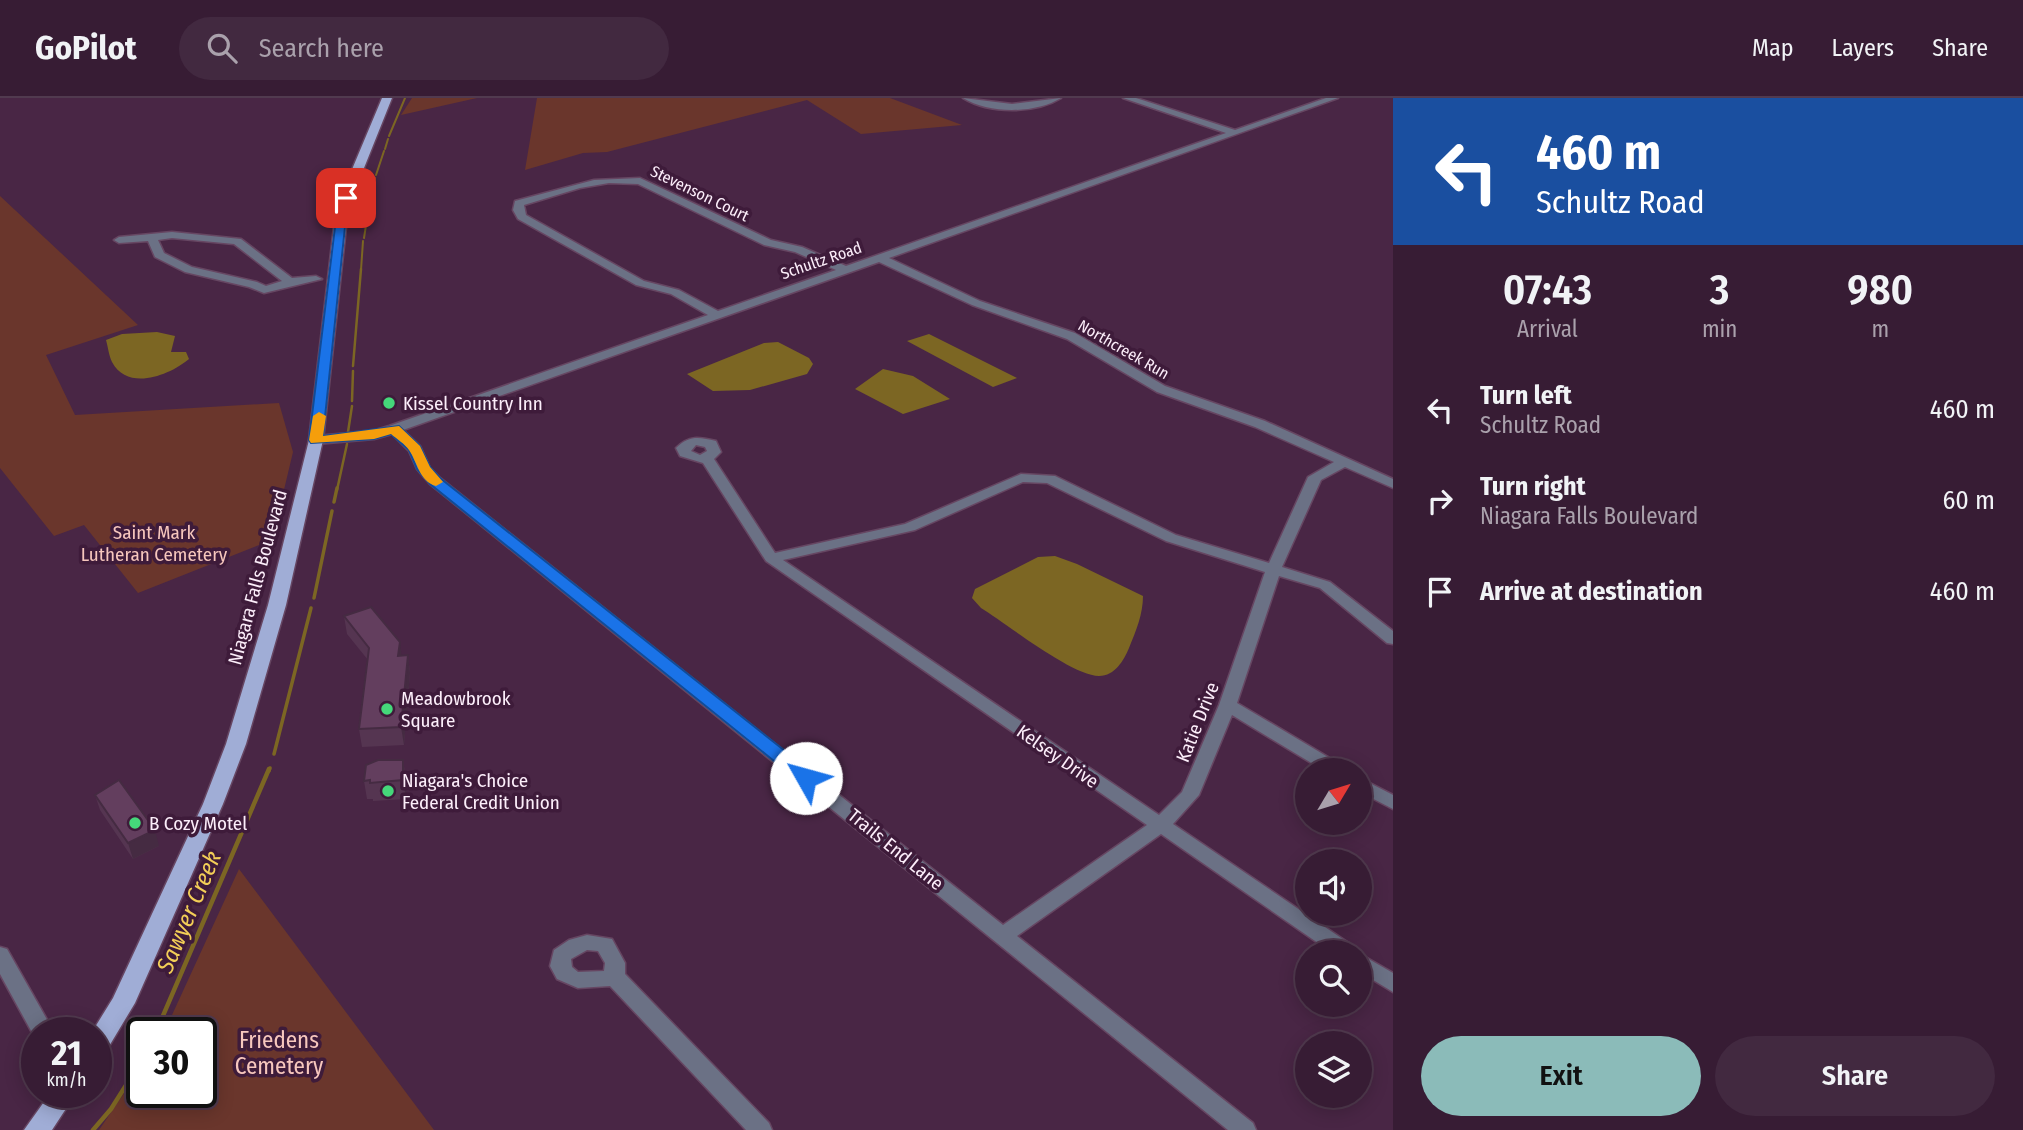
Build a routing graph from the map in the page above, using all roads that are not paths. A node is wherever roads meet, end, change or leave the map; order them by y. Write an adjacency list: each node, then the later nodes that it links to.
1 (387, 98): 17 (main road, Niagara Falls Boulevard)
2 (967, 98): 3 (street)
3 (1057, 98)
4 (1127, 98): 6 (street)
5 (1334, 98): 6 (street, Schultz Road)
6 (1233, 132): 11 (street, Schultz Road)
7 (198, 236): 8 (street); 10 (street); 14 (street)
8 (152, 237): 9 (street); 10 (street)
9 (119, 240)
10 (159, 255): 14 (street)
11 (878, 257): 12 (street, Schultz Road); 19 (street, Northcreek Run)
12 (845, 269): 15 (street, Schultz Road); 15 (street, Stevenson Court)
13 (316, 279): 14 (street)
14 (290, 282)
15 (715, 314): 16 (street, Schultz Road)
16 (394, 429): 17 (street, Schultz Road); 29 (street, Trails End Lane)
17 (316, 440): 36 (main road, Niagara Falls Boulevard)
18 (707, 460): 21 (street, Kelsey Drive)
19 (1345, 462): 20 (street, Northcreek Run); 22 (street, Katie Drive)
20 (1393, 484)
21 (771, 558): 22 (street); 28 (street, Kelsey Drive)
22 (1274, 568): 23 (street); 24 (street, Katie Drive)
23 (1393, 639)
24 (1228, 705): 25 (street); 28 (street, Katie Drive)
25 (1317, 758)
26 (1372, 790): 27 (street)
27 (1393, 803)
28 (1159, 826): 29 (street, Katie Drive); 30 (street, Kelsey Drive)
29 (1003, 935): 40 (street, Trails End Lane)
30 (1328, 940)
31 (0, 955): 35 (street)
32 (1372, 970): 34 (street)
33 (614, 978): 39 (street)
34 (1393, 984)
35 (35, 1017)
36 (112, 1020)
37 (53, 1108): 38 (main road)
38 (37, 1130)
39 (761, 1130)
40 (1245, 1130)

